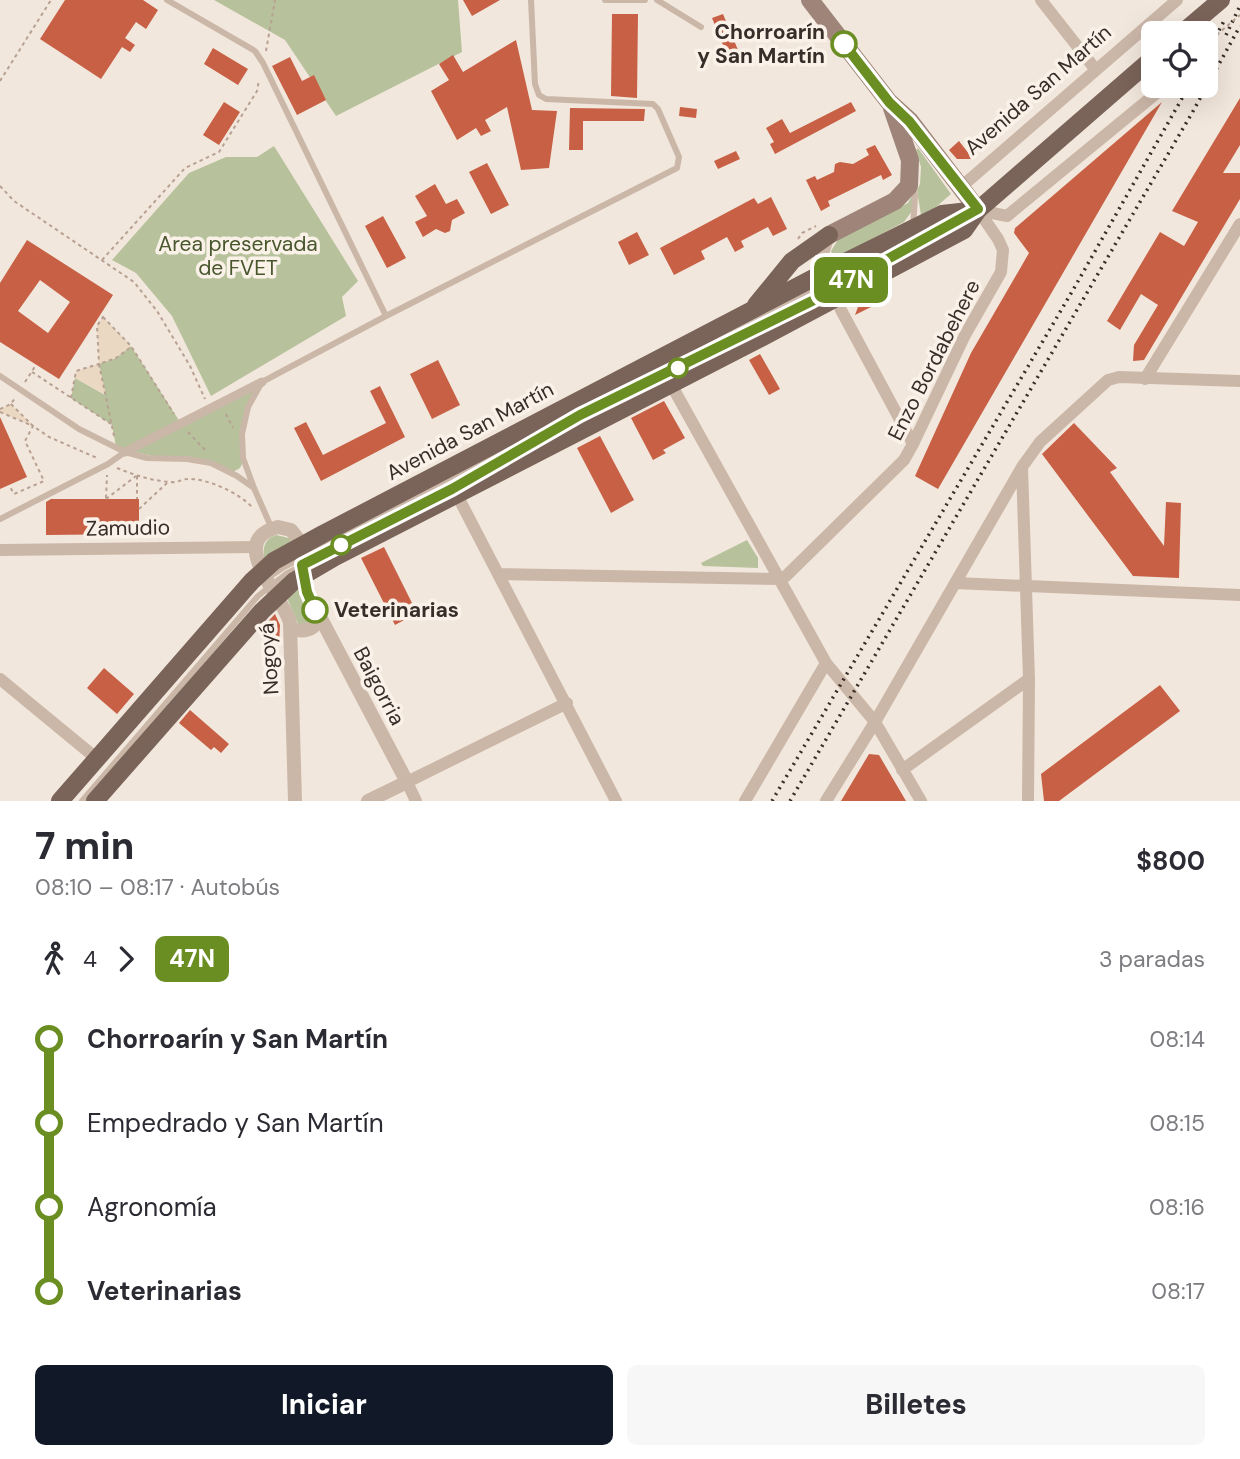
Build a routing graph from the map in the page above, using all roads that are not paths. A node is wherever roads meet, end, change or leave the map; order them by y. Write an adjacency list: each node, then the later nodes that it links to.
1 (167, 0): 24 (lane)
2 (531, 0): 24 (lane)
3 (605, 0): 4 (lane)
4 (645, 0)
5 (657, 0): 11 (lane)
6 (810, 0): 15 (main road)
7 (1041, 0): 13 (street)
8 (1177, 0): 13 (street, Avenida San Martín)
9 (1221, 0): 10 (main road)
10 (1196, 21)
11 (701, 27)
12 (1141, 68): 18 (main road, Avenida San Martín)
13 (1096, 70): 17 (street, Avenida San Martín)
14 (1151, 98): 18 (street, Avenida San Martín)
15 (889, 102): 16 (main road); 17 (main road)
16 (911, 180): 20 (lane); 21 (main road)
17 (961, 187): 18 (main road)
18 (978, 209): 20 (main road, Avenida San Martín); 22 (main road, Avenida San Martín); 30 (street, Enzo Bordabehere)
19 (1240, 224): 27 (street)
20 (912, 229): 22 (main road, Avenida San Martín)
21 (830, 235): 22 (street); 23 (main road)
22 (830, 286): 23 (main road, Avenida San Martín); 25 (main road, Avenida San Martín); 30 (street)
23 (752, 310): 25 (main road, Avenida San Martín)
24 (386, 316): 29 (lane)
25 (664, 371): 33 (lane); 36 (main road, Avenida San Martín); 38 (main road, Avenida San Martín); 43 (lane); 45 (street)
26 (0, 376): 31 (lane)
27 (1146, 379): 28 (street); 34 (street)
28 (1240, 381)
29 (262, 382): 31 (street); 32 (lane)
30 (913, 444): 45 (street, Enzo Bordabehere)
31 (120, 450): 35 (lane); 39 (lane)
32 (243, 458): 35 (lane); 37 (lane)
33 (481, 463): 36 (lane); 43 (lane)
34 (1022, 467): 47 (street); 48 (street)
35 (228, 472): 37 (lane)
36 (416, 485): 43 (main road, Avenida San Martín)
37 (254, 488): 40 (lane)
38 (457, 495): 43 (main road, Avenida San Martín); 44 (street)
39 (0, 519)
40 (270, 524): 41 (street); 43 (street)
41 (257, 547): 42 (street, Zamudio); 46 (street, Nogoyá)
42 (0, 550)
43 (302, 561): 46 (main road, Avenida San Martín); 46 (main road, Avenida San Martín); 50 (street, Baigorria)
44 (500, 573): 45 (street); 55 (street)
45 (781, 579): 52 (street)
46 (268, 583): 51 (street, Nogoyá); 57 (main road, Avenida San Martín); 61 (lane); 62 (lane); 63 (main road, Avenida San Martín)
47 (955, 583): 48 (street); 56 (street)
48 (1027, 586): 49 (street); 54 (street)
49 (1240, 595)
50 (319, 618): 51 (street); 59 (street, Baigorria)
51 (290, 629): 64 (street, Nogoyá)
52 (826, 663): 56 (street); 68 (street)
53 (0, 679): 57 (street)
54 (1029, 679): 58 (street); 71 (street)
55 (567, 703): 59 (street); 67 (street)
56 (875, 722): 58 (street); 69 (street)
57 (96, 758): 60 (main road, Avenida San Martín)
58 (902, 770): 70 (street)
59 (407, 782): 65 (street); 66 (street, Baigorria)
60 (60, 801)
61 (71, 801)
62 (82, 801)
63 (95, 801)
64 (295, 801)
65 (368, 801)
66 (416, 801)
67 (616, 801)
68 (745, 801)
69 (825, 801)
70 (921, 801)
71 (1028, 801)

